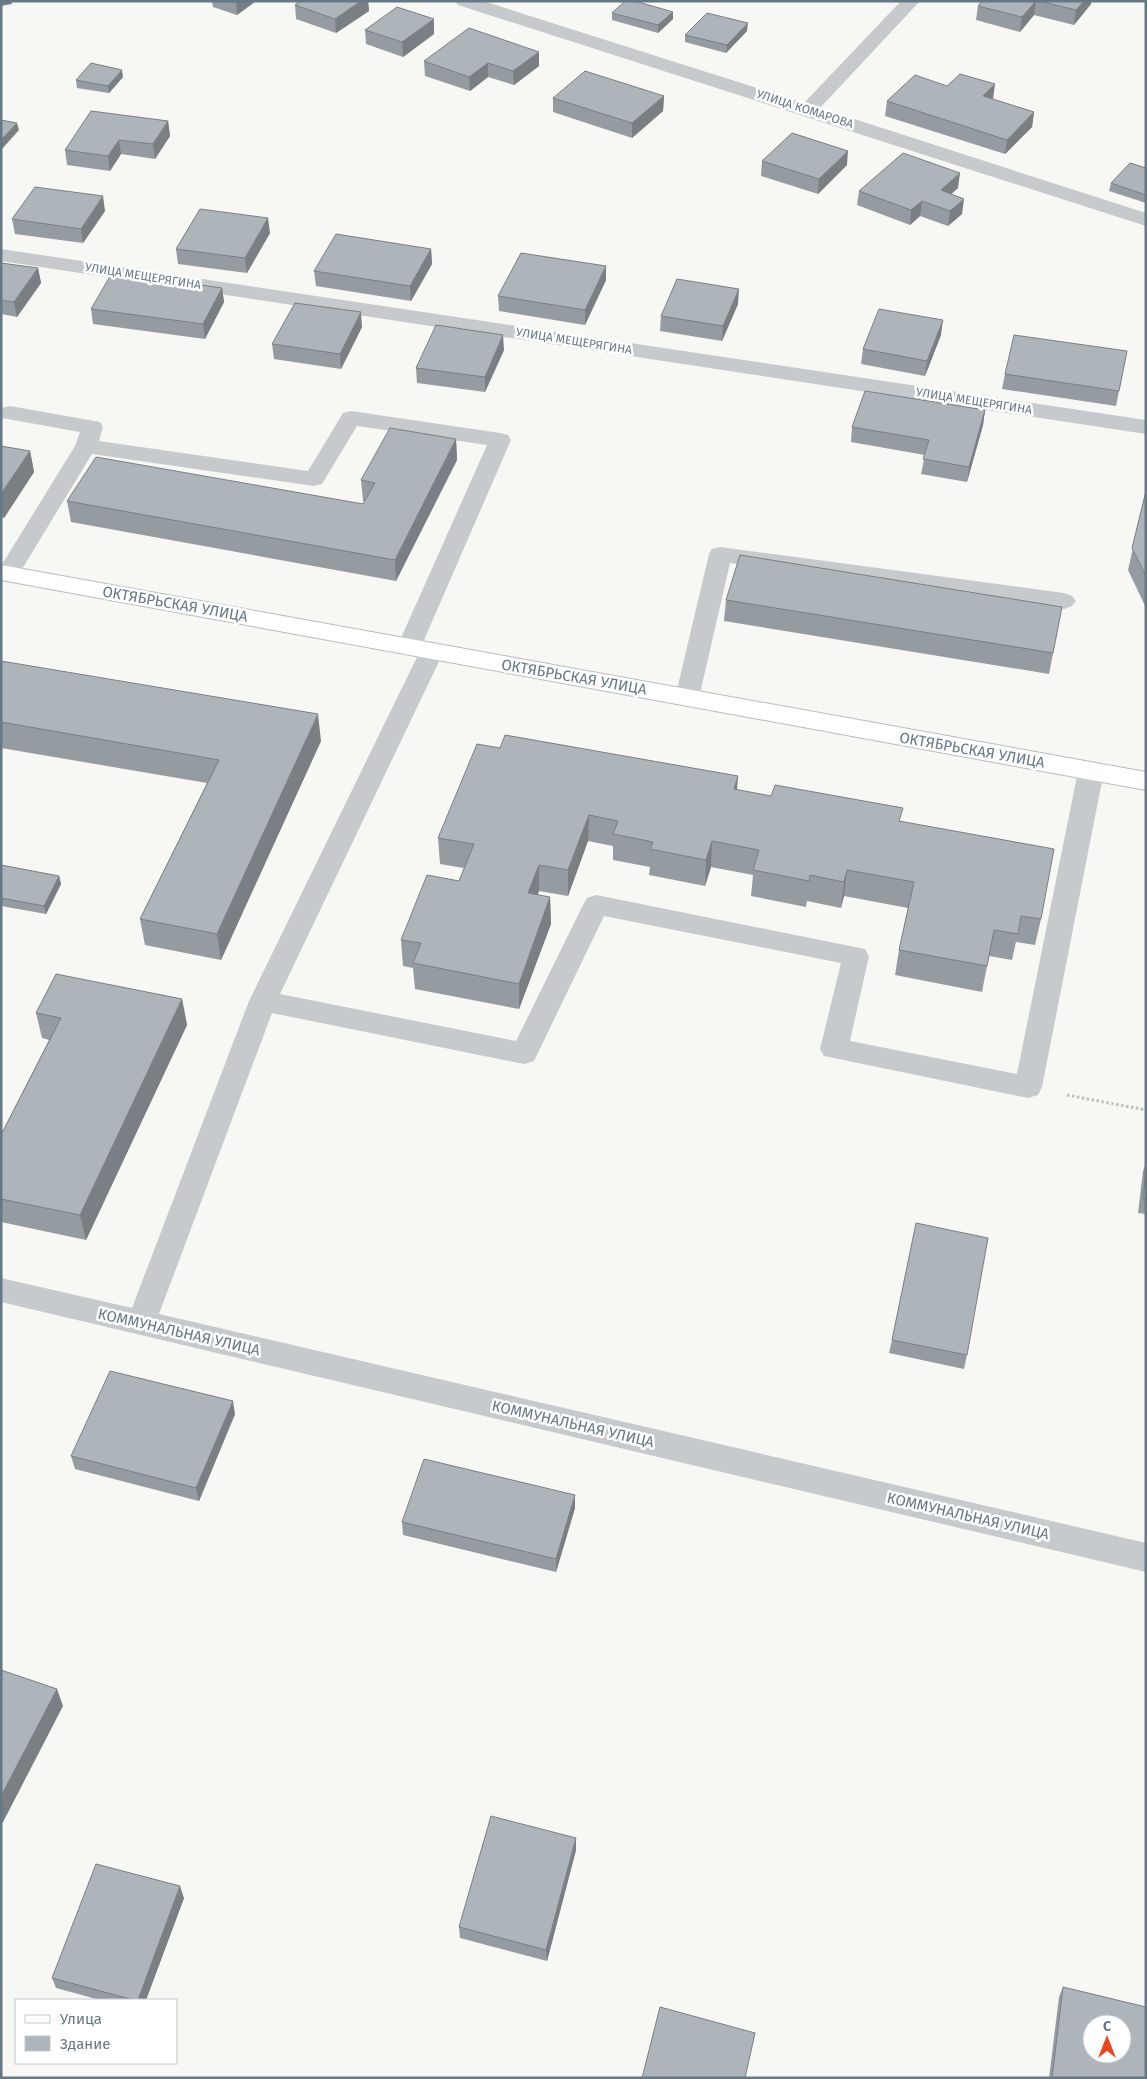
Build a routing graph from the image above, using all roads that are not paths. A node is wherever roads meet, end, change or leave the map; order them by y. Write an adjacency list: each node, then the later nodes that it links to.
1 (464, 1): 3 (street, УЛИЦА КОМАРОВА)
2 (911, 1): 3 (street)
3 (808, 110): 4 (street, УЛИЦА КОМАРОВА)
4 (1146, 220)
5 (1, 254): 7 (street, УЛИЦА МЕЩЕРЯГИНА)
6 (10, 413): 8 (street)
7 (1146, 427)
8 (86, 446): 9 (street); 11 (street)
9 (4, 573): 11 (main road, ОКТЯБРЬСКАЯ УЛИЦА)
10 (1064, 601): 12 (street)
11 (421, 649): 12 (main road, ОКТЯБРЬСКАЯ УЛИЦА); 15 (street)
12 (687, 698): 13 (main road, ОКТЯБРЬСКАЯ УЛИЦА)
13 (1091, 771): 14 (main road, ОКТЯБРЬСКАЯ УЛИЦА); 15 (street)
14 (1146, 782)
15 (263, 1001): 17 (street)
16 (1, 1290): 17 (street, КОММУНАЛЬНАЯ УЛИЦА)
17 (141, 1323): 18 (street, КОММУНАЛЬНАЯ УЛИЦА)
18 (1146, 1558)

